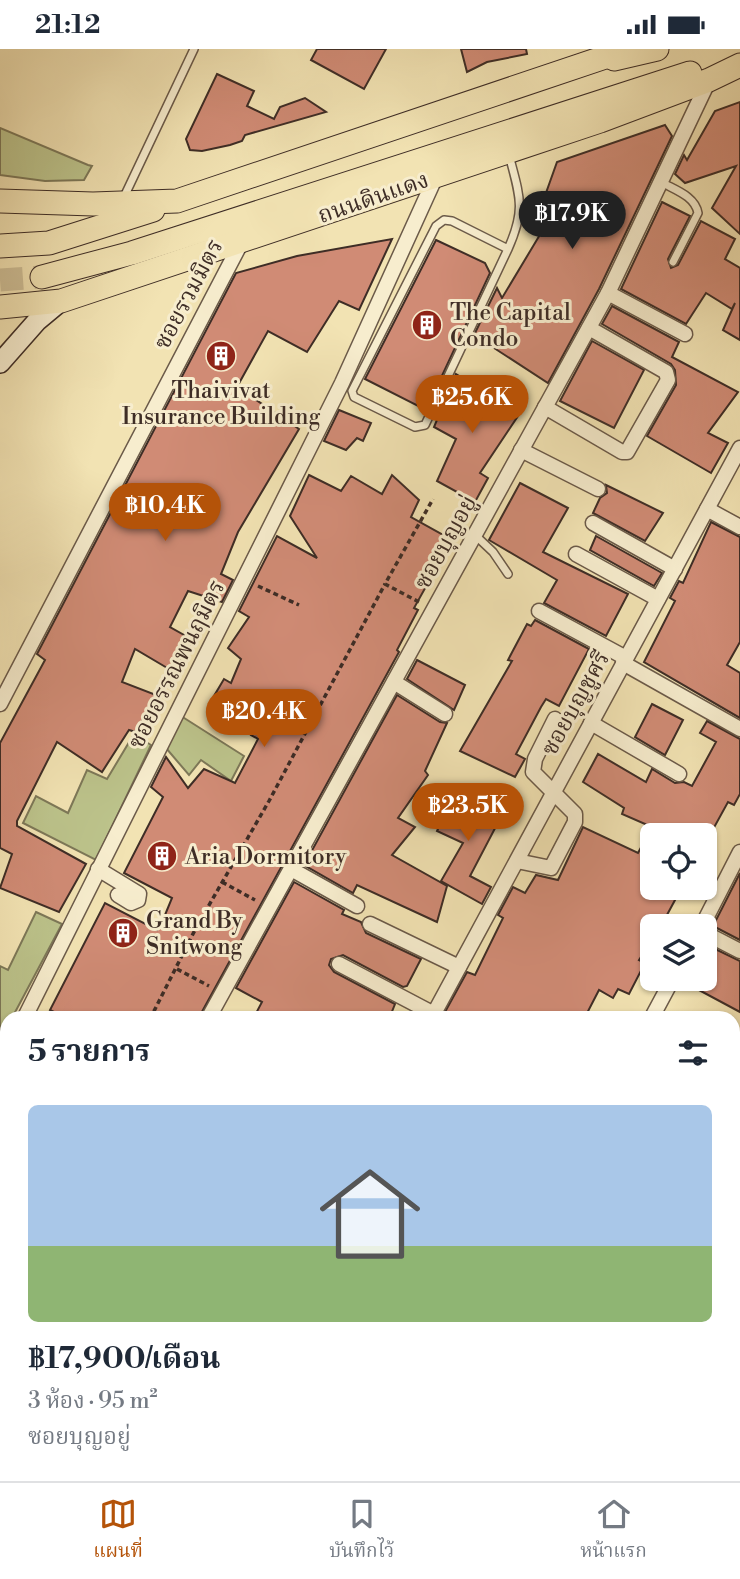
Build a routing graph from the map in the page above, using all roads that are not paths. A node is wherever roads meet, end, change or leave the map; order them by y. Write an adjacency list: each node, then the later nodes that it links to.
1 (194, 49): 13 (lane)
2 (657, 49): 6 (main road)
3 (618, 51): 6 (main road)
4 (740, 58): 20 (main road, ถนนดินแดง)
5 (740, 65): 7 (main road, ถนนดินแดง)
6 (581, 67): 12 (main road)
7 (709, 80): 8 (main road, ถนนดินแดง); 10 (street, ซอยบุญอยู่)
8 (508, 151): 9 (main road, ถนนดินแดง); 17 (lane)
9 (436, 176): 14 (main road, ถนนดินแดง); 51 (street, ซอยอรรณพนฤมิตร)
10 (662, 183): 19 (lane); 21 (street, ซอยบุญอยู่)
11 (0, 201): 13 (main road)
12 (177, 201): 13 (main road); 15 (main road)
13 (121, 204)
14 (242, 241): 22 (main road, ถนนดินแดง); 42 (street, ซอยรวมมิตร)
15 (23, 245): 16 (main road); 18 (main road)
16 (0, 246)
17 (508, 249): 17 (lane)
18 (0, 260)
19 (673, 262)
20 (42, 277)
21 (608, 293): 24 (street, ซอยบุญอยู่); 25 (street)
22 (61, 301): 23 (main road, ถนนดินแดง); 26 (main road)
23 (2, 305)
24 (589, 328): 27 (street, ซอยบุญอยู่); 27 (street)
25 (685, 334)
26 (0, 363)
27 (545, 407): 29 (street, ซอยบุญอยู่)
28 (740, 448): 31 (street, ซอยบุญชูศรี)
29 (522, 450): 30 (street); 34 (street, ซอยบุญอยู่)
30 (597, 489)
31 (707, 509): 33 (street); 36 (street, ซอยบุญชูศรี)
32 (593, 523): 36 (street)
33 (740, 527)
34 (475, 535): 37 (lane); 41 (street, ซอยบุญอยู่)
35 (576, 554): 38 (street)
36 (675, 569): 38 (street, ซอยบุญชูศรี)
37 (508, 574)
38 (658, 599): 40 (street, ซอยบุญชูศรี)
39 (539, 611): 40 (street)
40 (625, 660): 45 (street, ซอยบุญชูศรี); 46 (street)
41 (394, 682): 43 (street); 52 (street, ซอยบุญอยู่)
42 (0, 704)
43 (445, 714)
44 (555, 719): 48 (street)
45 (591, 723): 47 (street); 48 (street, ซอยบุญชูศรี)
46 (740, 729)
47 (679, 774)
48 (553, 793): 50 (street, ซอยบุญชูศรี); 50 (street)
49 (740, 852): 55 (street)
50 (517, 861): 60 (street, ซอยบุญชูศรี)
51 (98, 869): 53 (street); 62 (street, ซอยอรรณพนฤมิตร)
52 (290, 869): 54 (street); 63 (street, ซอยบุญอยู่)
53 (118, 895)
54 (357, 906)
55 (708, 914)
56 (370, 924): 60 (street)
57 (717, 939): 58 (street)
58 (740, 951)
59 (339, 964): 64 (street)
60 (459, 967): 65 (street, ซอยบุญชูศรี)
61 (666, 991): 66 (street)
62 (27, 1011)
63 (212, 1011)
64 (424, 1011)
65 (436, 1011)
66 (654, 1011)

